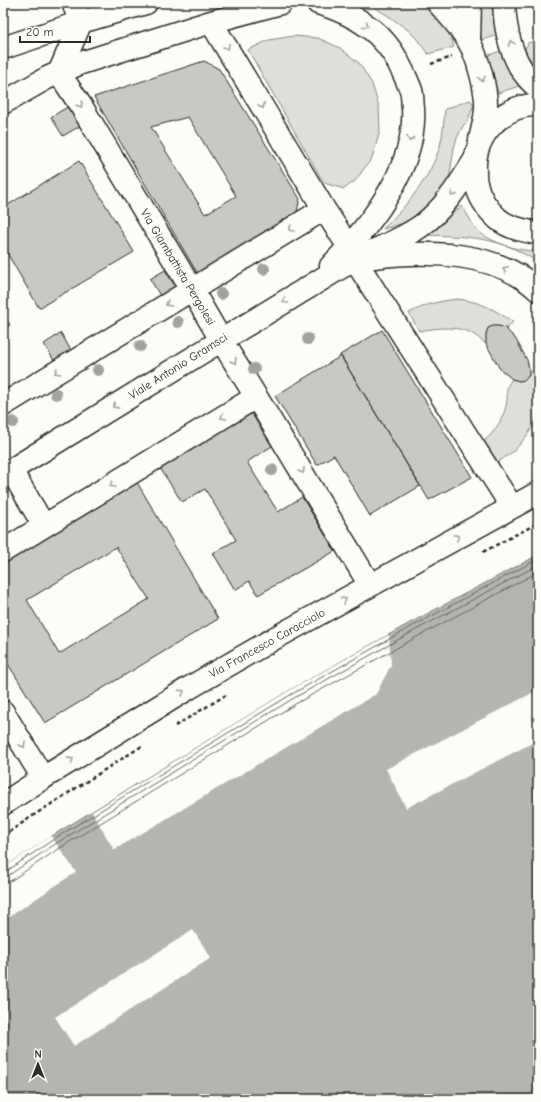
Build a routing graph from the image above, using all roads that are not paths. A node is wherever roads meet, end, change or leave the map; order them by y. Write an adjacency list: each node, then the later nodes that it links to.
1 (146, 3): 7 (street)
2 (281, 3): 8 (street)
3 (318, 3): 19 (street, one-way to 19)
4 (438, 3): 10 (street)
5 (470, 3): 10 (street)
6 (504, 3): 12 (street, one-way to 6)
7 (77, 12): 9 (street); 11 (street)
8 (211, 22): 11 (street); 17 (street, one-way to 17)
9 (3, 48)
10 (464, 48): 15 (street, one-way to 15)
11 (58, 73): 13 (street); 20 (street, Via Giambattista Pergolesi, one-way to 20)
12 (538, 88)
13 (3, 103)
14 (538, 105): 15 (street)
15 (480, 140): 16 (street)
16 (474, 161): 18 (street); 19 (street, one-way to 19)
17 (324, 209): 19 (street); 20 (street, one-way to 20)
18 (538, 233)
19 (352, 254): 21 (street, one-way to 19); 22 (street, Viale Antonio Gramsci, one-way to 22); 26 (street)
20 (192, 290): 22 (street, Via Giambattista Pergolesi); 24 (street, one-way to 24)
21 (538, 290)
22 (221, 340): 23 (street, Via Giambattista Pergolesi, one-way to 23); 25 (street, Viale Antonio Gramsci, one-way to 25)
23 (256, 397): 27 (street, one-way to 27); 29 (street, Via Giambattista Pergolesi, one-way to 29)
24 (3, 405)
25 (7, 472): 27 (street)
26 (529, 497): 29 (street, Via Francesco Caracciolo, one-way to 26)
27 (44, 526): 28 (street)
28 (3, 551)
29 (370, 585): 31 (street, Via Francesco Caracciolo, one-way to 29)
30 (3, 712): 31 (street, one-way to 31)
31 (42, 778): 32 (street, Via Francesco Caracciolo)
32 (3, 804)

